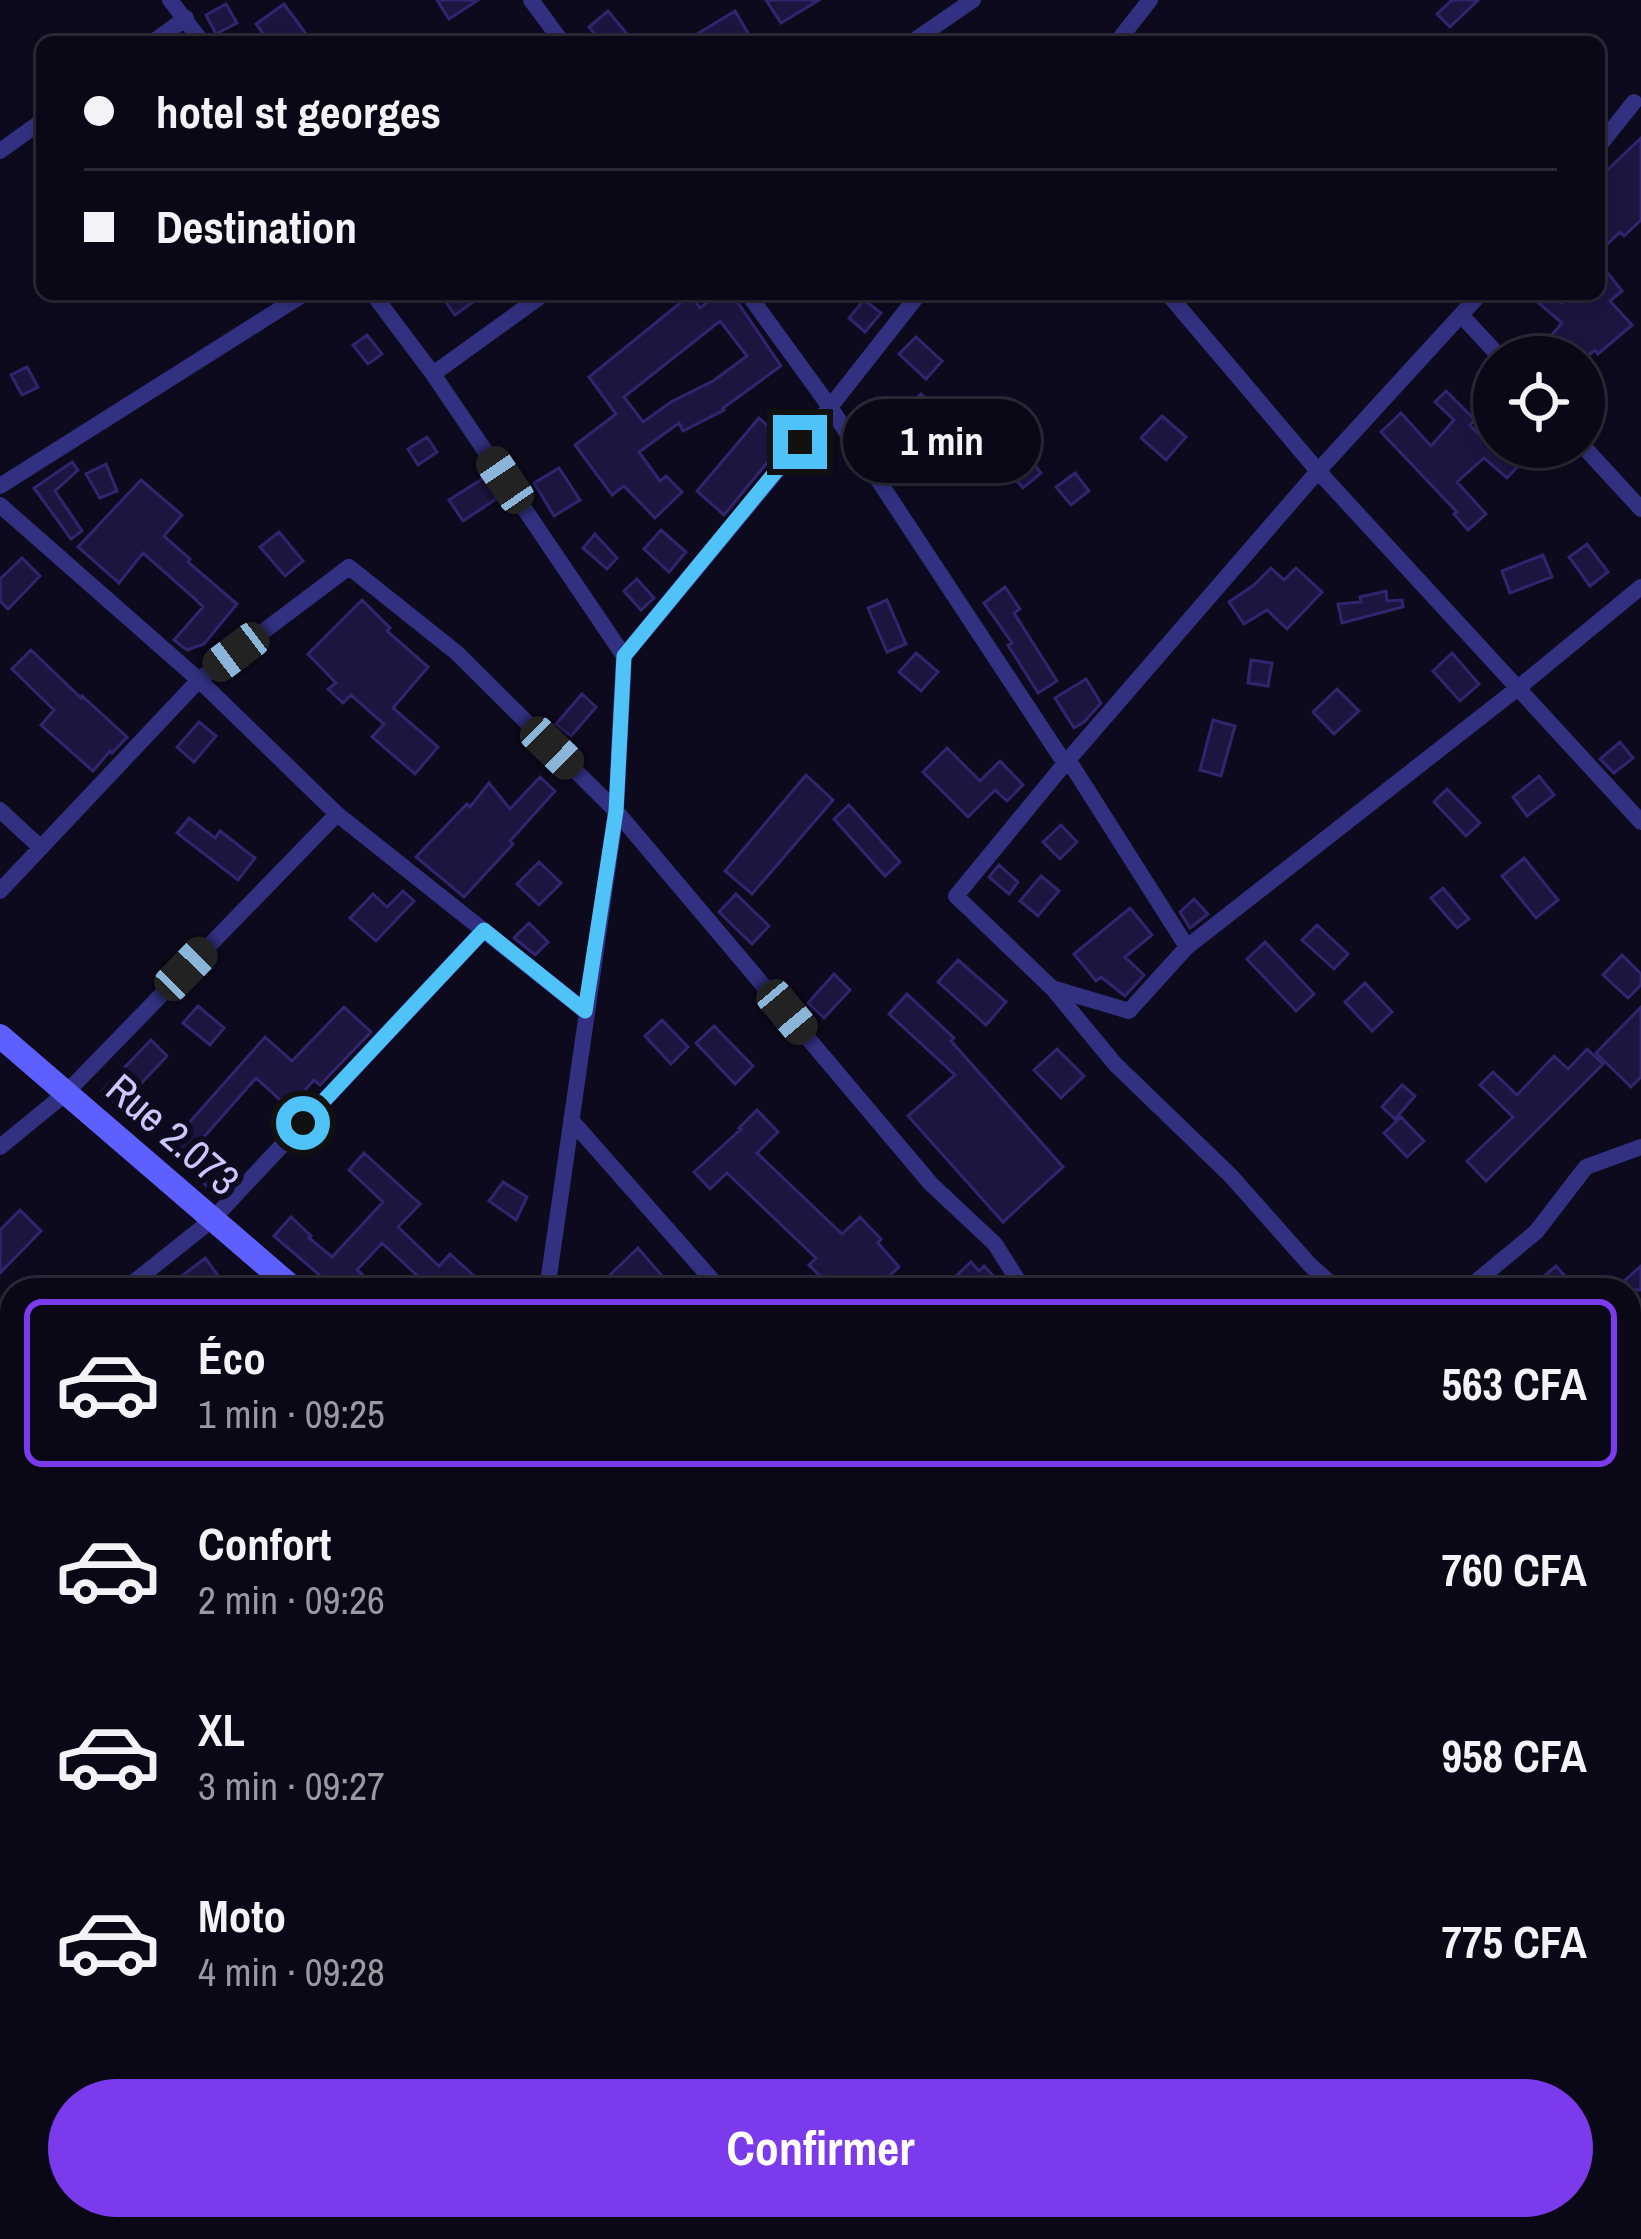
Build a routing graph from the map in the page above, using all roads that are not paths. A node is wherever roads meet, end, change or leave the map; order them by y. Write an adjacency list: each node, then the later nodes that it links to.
1 (170, 0): 5 (street)
2 (531, 0): 8 (street)
3 (974, 0): 9 (street)
4 (1150, 0): 10 (street)
5 (186, 18): 6 (street); 7 (street)
6 (161, 36)
7 (198, 36)
8 (558, 36)
9 (921, 36)
10 (1122, 36)
11 (1639, 102): 13 (street)
12 (36, 125): 14 (street)
13 (1605, 139)
14 (0, 151)
15 (294, 300): 28 (street)
16 (378, 300): 24 (street)
17 (536, 300): 24 (street)
18 (752, 300): 25 (street)
19 (914, 300): 25 (street)
20 (1173, 300): 27 (street)
21 (1475, 300): 22 (street)
22 (1462, 316): 23 (street); 27 (street)
23 (1481, 336)
24 (433, 374): 32 (street)
25 (830, 407): 32 (street); 35 (street)
26 (1604, 468): 30 (street)
27 (1318, 471): 34 (street); 35 (street)
28 (0, 485)
29 (0, 505): 33 (street)
30 (1641, 508)
31 (1641, 587): 34 (street)
32 (624, 656): 37 (street)
33 (199, 680): 37 (street); 38 (street); 40 (street)
34 (1518, 688): 39 (street); 43 (street)
35 (1069, 761): 43 (street); 44 (street)
36 (0, 810): 40 (street)
37 (616, 811): 45 (street); 56 (street)
38 (337, 814): 42 (street); 47 (street)
39 (1641, 822)
40 (41, 848): 41 (street)
41 (0, 892)
42 (484, 930): 45 (street); 51 (street)
43 (1187, 947): 44 (street)
44 (1053, 989): 57 (street)
45 (585, 1011): 48 (street)
46 (0, 1036): 47 (street, Rue 2.073)
47 (66, 1093): 49 (street); 51 (street, Rue 2.073)
48 (572, 1120): 54 (street); 55 (street)
49 (0, 1147)
50 (1641, 1147): 58 (street)
51 (213, 1219): 52 (street); 53 (street, Rue 2.073)
52 (139, 1278)
53 (282, 1278)
54 (549, 1278)
55 (710, 1278)
56 (1016, 1278)
57 (1325, 1278)
58 (1480, 1278)

